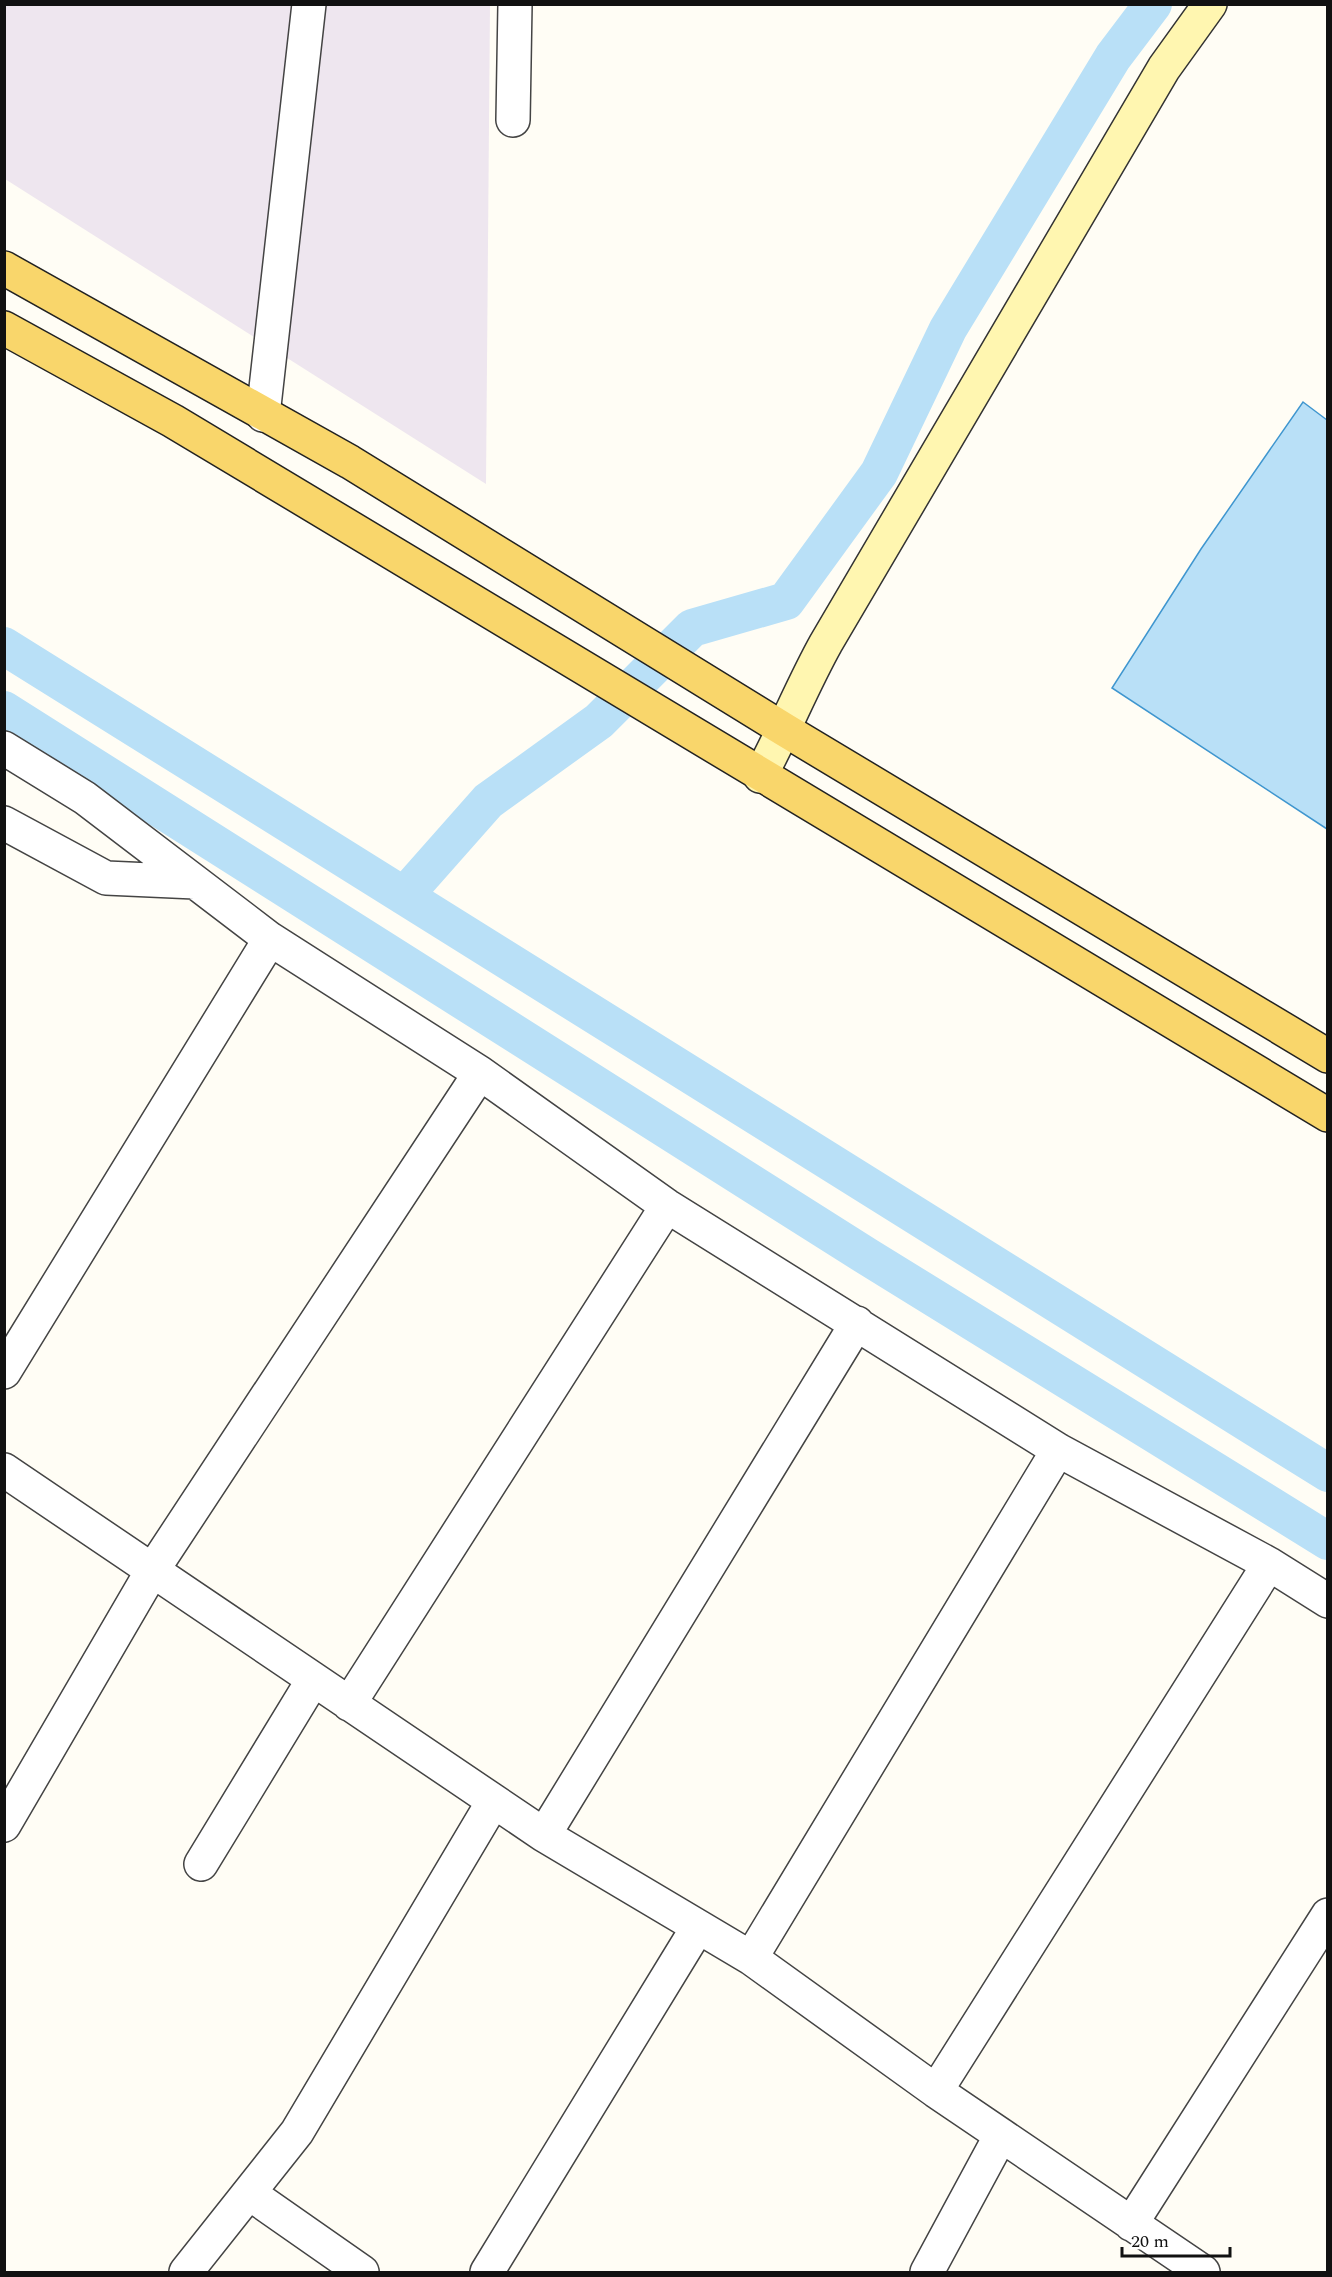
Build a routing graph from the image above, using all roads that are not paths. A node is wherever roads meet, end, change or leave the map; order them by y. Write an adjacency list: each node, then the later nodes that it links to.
1 (309, 4): 7 (street)
2 (514, 4): 4 (street)
3 (1210, 4): 8 (main road)
4 (513, 120)
5 (4, 268): 7 (main road)
6 (4, 328): 10 (main road)
7 (263, 415): 8 (main road)
8 (785, 730): 10 (main road); 14 (main road)
9 (4, 748): 12 (street)
10 (760, 776): 16 (main road)
11 (4, 823): 12 (street)
12 (195, 882): 13 (street)
13 (270, 939): 15 (street); 19 (street)
14 (1328, 1056)
15 (480, 1073): 17 (street); 23 (street)
16 (1328, 1115)
17 (667, 1206): 18 (street); 26 (street)
18 (857, 1323): 20 (street); 29 (street)
19 (4, 1372)
20 (1058, 1450): 22 (street); 33 (street)
21 (4, 1470): 23 (street)
22 (1269, 1564): 24 (street); 34 (street)
23 (152, 1571): 25 (street); 28 (street)
24 (1328, 1601)
25 (313, 1680): 26 (street); 30 (street)
26 (349, 1704): 27 (street)
27 (493, 1802): 29 (street); 36 (street)
28 (4, 1825)
29 (544, 1835): 32 (street)
30 (201, 1864)
31 (1328, 1915): 37 (street)
32 (698, 1927): 33 (street); 40 (street)
33 (751, 1958): 34 (street)
34 (936, 2091): 35 (street)
35 (1001, 2135): 37 (street); 41 (street)
36 (249, 2193): 38 (street); 39 (street)
37 (1131, 2224): 42 (street)
38 (186, 2272)
39 (362, 2272)
40 (487, 2272)
41 (927, 2272)
42 (1203, 2272)

